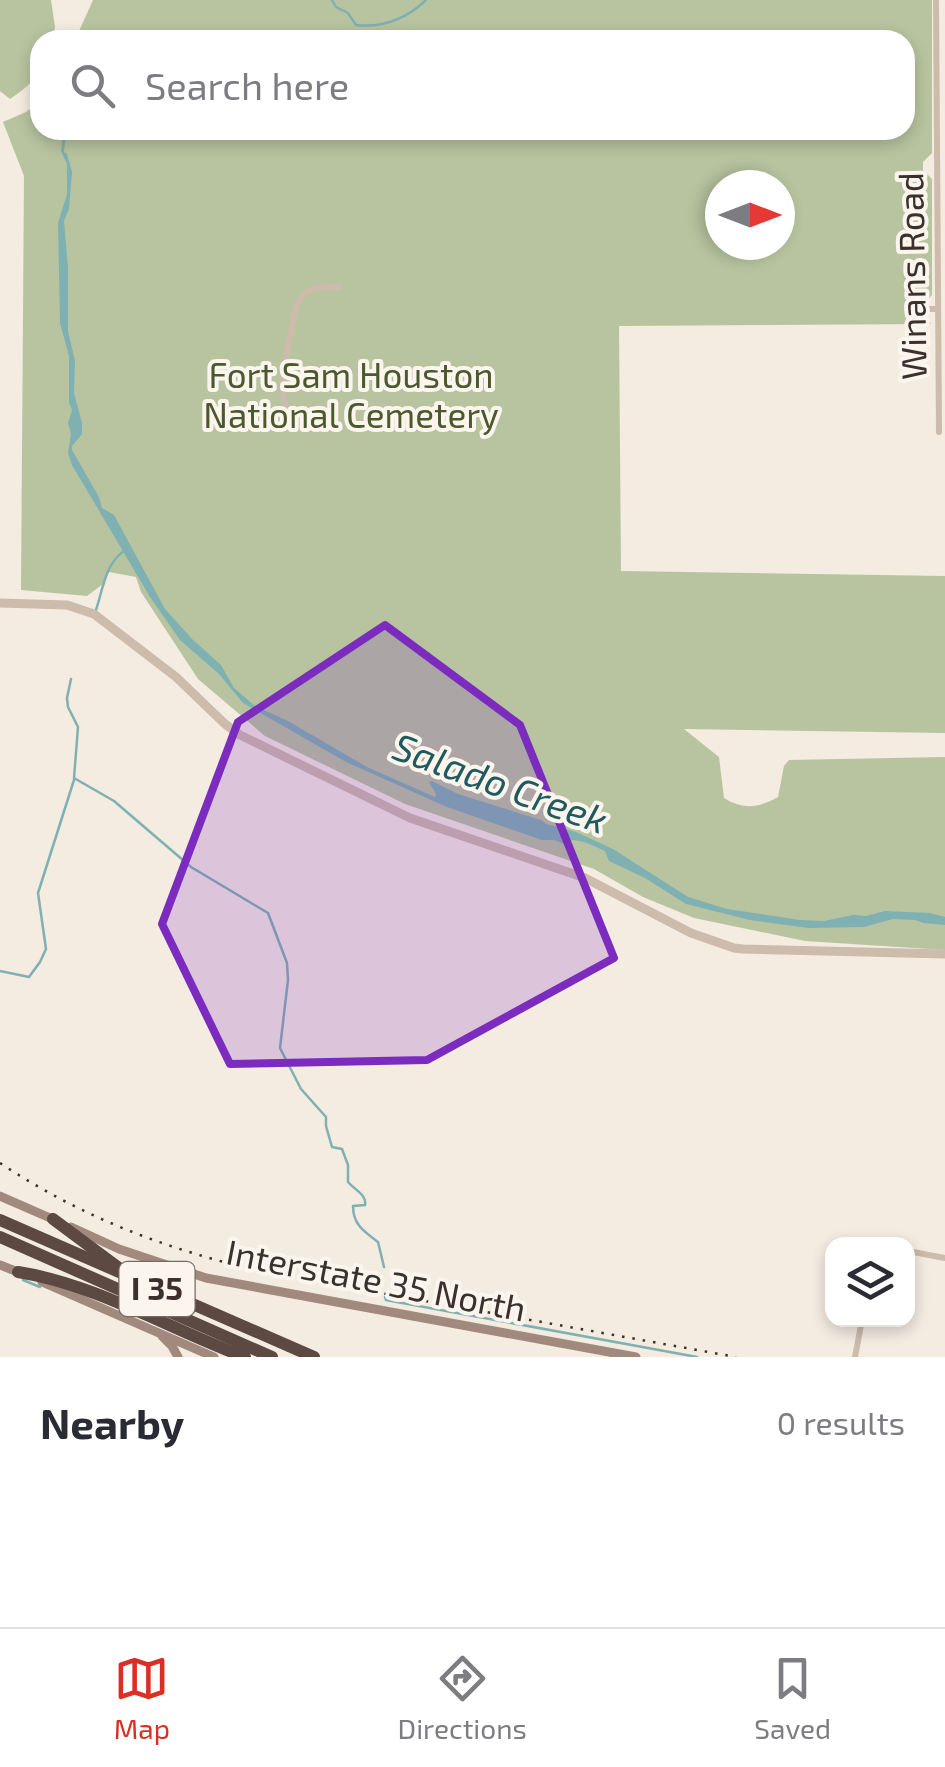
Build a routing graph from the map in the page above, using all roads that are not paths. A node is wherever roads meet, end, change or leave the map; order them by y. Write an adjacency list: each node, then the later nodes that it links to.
1 (936, 0): 2 (street, Winans Road)
2 (940, 14): 5 (street, Winans Road)
3 (339, 287): 6 (street)
4 (923, 309): 5 (street)
5 (938, 309): 7 (street, Winans Road)
6 (315, 423)
7 (939, 432)
8 (0, 603): 9 (street)
9 (945, 954)
10 (0, 1196): 11 (main road, Interstate 35 North)
11 (53, 1219): 18 (highway); 26 (main road, Interstate 35 North)
12 (0, 1220): 18 (highway, I 35)
13 (0, 1237): 24 (highway, I 35)
14 (915, 1253): 15 (street)
15 (945, 1258)
16 (0, 1264): 17 (main road)
17 (18, 1272): 20 (main road); 23 (highway)
18 (132, 1279): 25 (highway, I 35)
19 (861, 1327): 27 (street)
20 (157, 1331): 21 (main road); 22 (main road)
21 (178, 1357)
22 (214, 1357)
23 (245, 1357)
24 (272, 1357)
25 (314, 1357)
26 (636, 1357)
27 (856, 1357)

